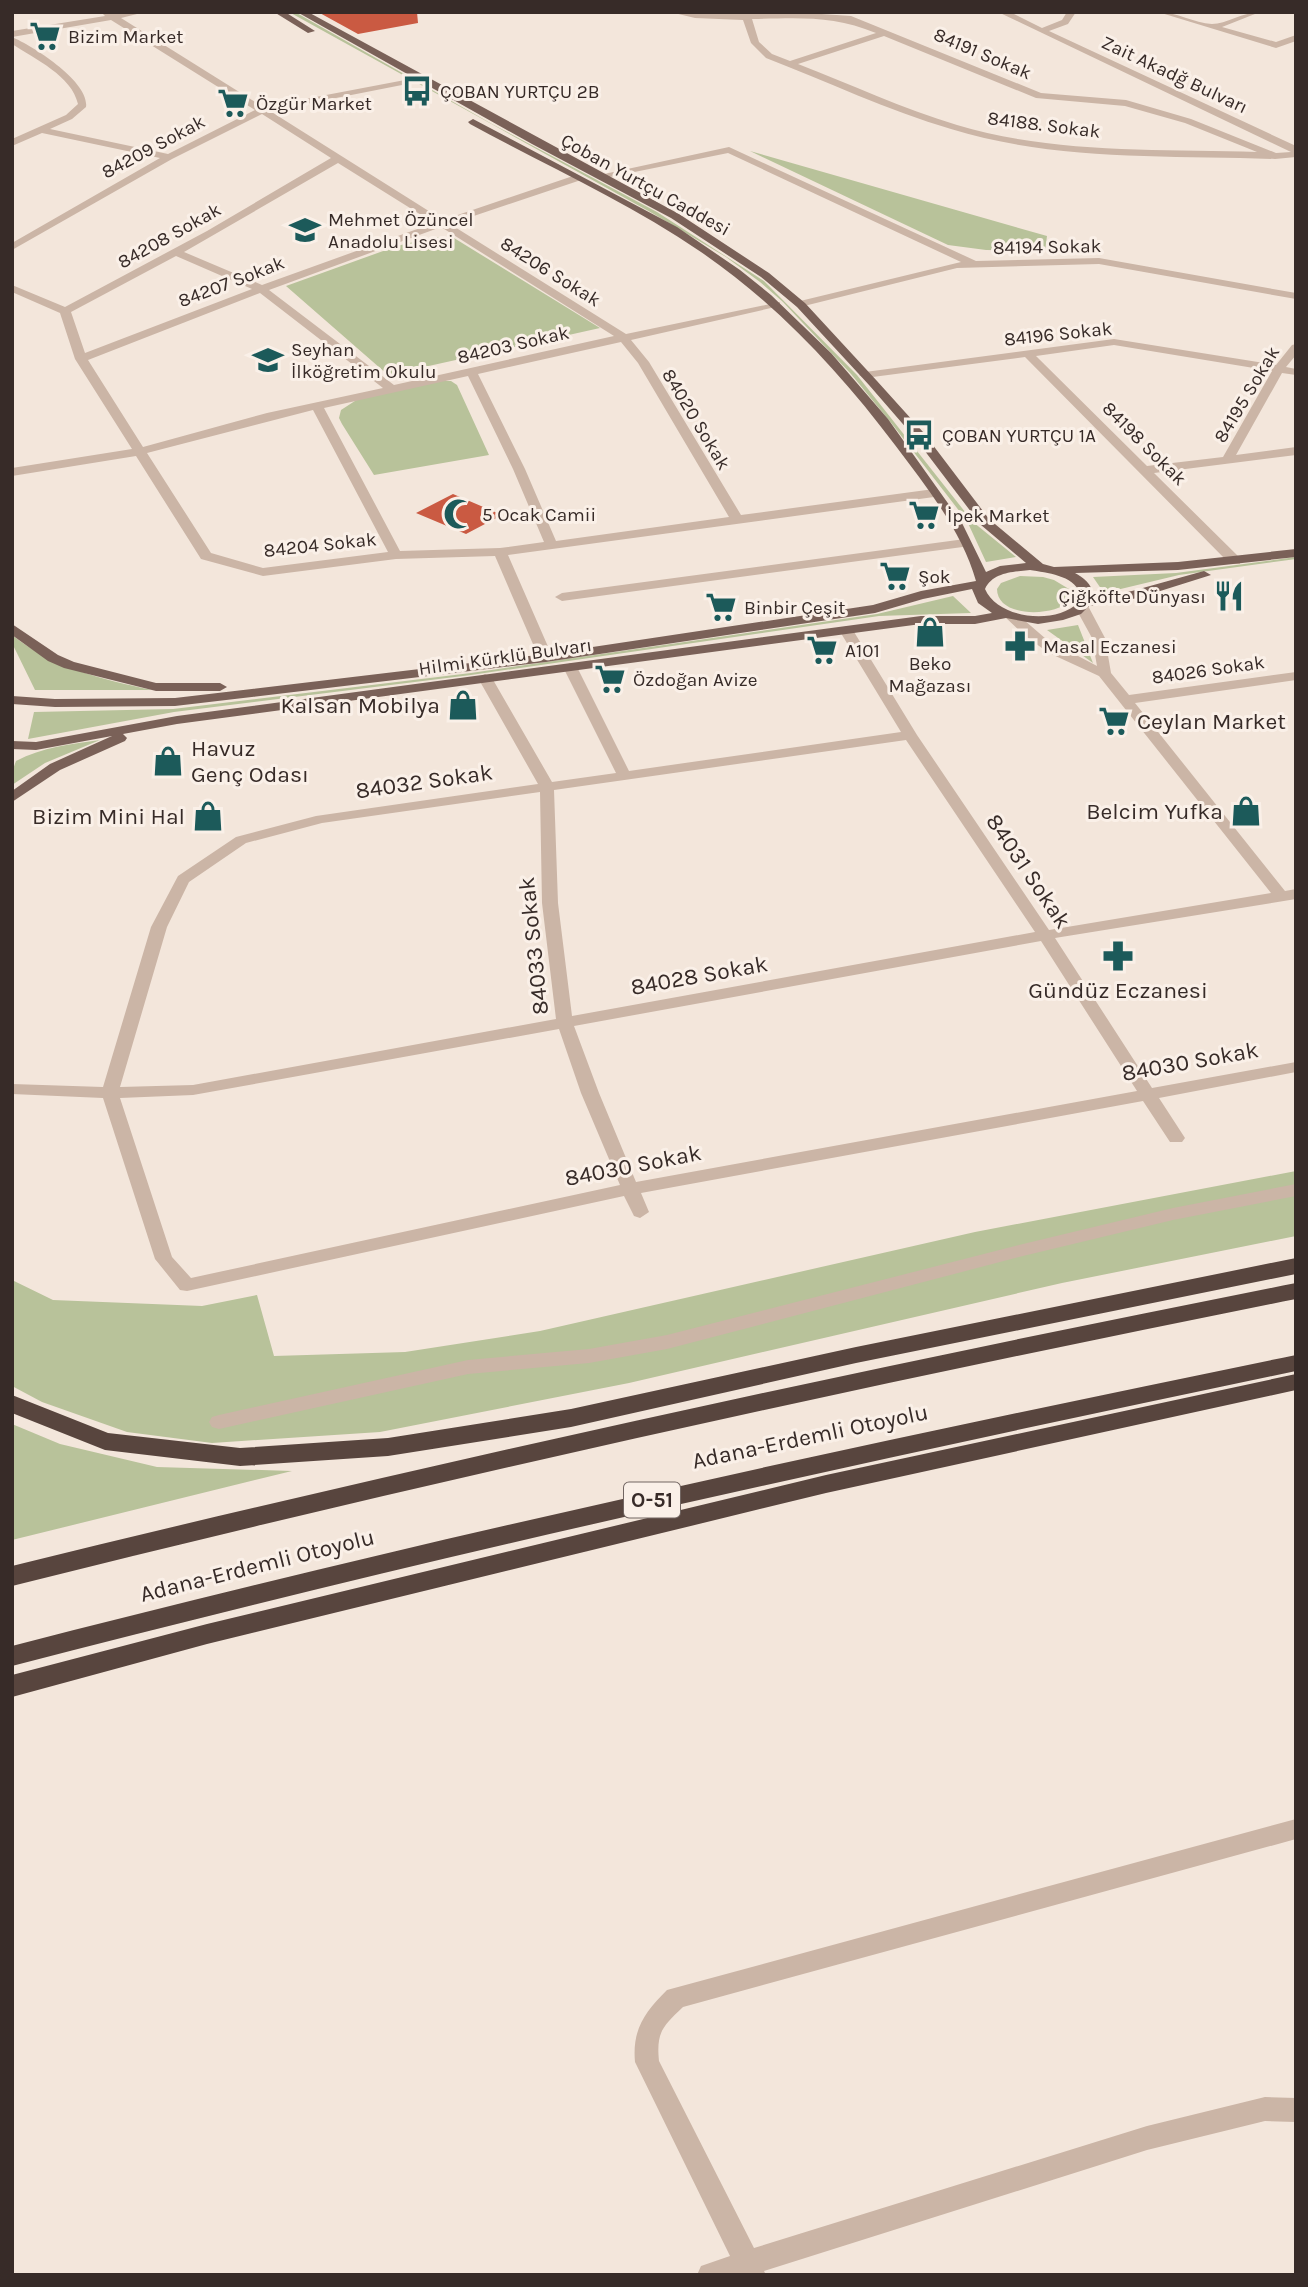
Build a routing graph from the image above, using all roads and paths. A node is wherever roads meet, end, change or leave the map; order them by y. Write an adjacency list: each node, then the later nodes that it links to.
1 (141, 12): 10 (street)
2 (278, 12): 18 (main road)
3 (302, 12): 27 (main road, Çoban Yurtçu Caddesi)
4 (674, 12): 9 (street, 84191 Sokak)
5 (1002, 12): 12 (street, Zait Akadğ Bulvarı)
6 (1072, 12): 12 (street)
7 (1162, 12): 11 (street)
8 (1256, 12): 11 (street)
9 (746, 14): 13 (street, 84191 Sokak); 17 (street, 84188. Sokak)
10 (110, 15): 14 (street); 19 (street, 84206 Sokak)
11 (1213, 27): 15 (street)
12 (1041, 31): 23 (street, Zait Akadğ Bulvarı)
13 (887, 32): 17 (street); 24 (street, 84191 Sokak)
14 (12, 34)
15 (1296, 38)
16 (12, 40): 21 (street)
17 (789, 64): 24 (street, 84188. Sokak)
18 (407, 85): 19 (street, 84209 Sokak)
19 (264, 110): 25 (street, 84209 Sokak); 26 (street, 84206 Sokak)
20 (463, 117): 28 (main road, Çoban Yurtçu Caddesi)
21 (41, 130): 22 (street); 25 (street)
22 (12, 143)
23 (1296, 152): 24 (street, 84188. Sokak)
24 (1275, 156)
25 (169, 157): 30 (street, 84209 Sokak)
26 (339, 158): 29 (street, 84206 Sokak); 31 (street, 84208 Sokak)
27 (600, 176): 32 (street); 37 (main road, Çoban Yurtçu Caddesi)
28 (577, 178): 29 (street, 84207 Sokak); 36 (main road, Çoban Yurtçu Caddesi)
29 (442, 223): 34 (street, 84207 Sokak); 39 (street, 84206 Sokak)
30 (12, 247)
31 (175, 252): 34 (street); 38 (street, 84208 Sokak)
32 (974, 265): 35 (street, 84194 Sokak); 37 (street, 84194 Sokak)
33 (12, 288): 38 (street)
34 (260, 288): 42 (street, 84207 Sokak); 47 (street)
35 (1296, 296)
36 (776, 304): 39 (street, 84203 Sokak); 54 (main road, Çoban Yurtçu Caddesi)
37 (800, 304): 46 (main road, Çoban Yurtçu Caddesi)
38 (65, 311): 42 (street)
39 (623, 337): 44 (street, 84203 Sokak); 55 (street, 84020 Sokak)
40 (1296, 347): 43 (street, 84195 Sokak)
41 (1027, 354): 43 (street, 84196 Sokak); 46 (street, 84196 Sokak); 52 (street, 84198 Sokak)
42 (81, 359): 50 (street)
43 (1279, 369): 45 (street, 84196 Sokak); 51 (street, 84195 Sokak)
44 (471, 371): 47 (street, 84203 Sokak); 57 (street)
45 (1296, 372)
46 (865, 374): 63 (main road, Çoban Yurtçu Caddesi)
47 (392, 389): 48 (street, 84203 Sokak)
48 (317, 406): 50 (street, 84203 Sokak); 60 (street)
49 (1296, 451): 51 (street)
50 (138, 452): 53 (street, 84203 Sokak); 60 (street, 84204 Sokak)
51 (1158, 469): 52 (street)
52 (1145, 470): 61 (street, 84198 Sokak)
53 (12, 472)
54 (934, 493): 55 (street, 84204 Sokak); 56 (main road, Çoban Yurtçu Caddesi)
55 (738, 522): 57 (street, 84204 Sokak)
56 (965, 543): 64 (main road, Çoban Yurtçu Caddesi); 65 (street)
57 (552, 546): 58 (street, 84204 Sokak)
58 (500, 552): 60 (street, 84204 Sokak); 70 (street)
59 (1296, 552): 61 (main road)
60 (396, 555)
61 (1235, 561): 63 (main road)
62 (1296, 562): 66 (main road)
63 (1044, 568): 64 (main road, Hilmi Kürklü Bulvarı); 66 (main road)
64 (981, 582): 67 (main road, Çoban Yurtçu Caddesi); 70 (main road, Hilmi Kürklü Bulvarı)
65 (562, 597)
66 (1083, 605): 67 (main road, Hilmi Kürklü Bulvarı); 72 (street)
67 (1007, 616): 69 (main road, Hilmi Kürklü Bulvarı); 72 (street)
68 (12, 628): 75 (main road)
69 (846, 630): 71 (main road, Hilmi Kürklü Bulvarı); 79 (street, 84031 Sokak)
70 (546, 658): 75 (main road, Hilmi Kürklü Bulvarı)
71 (570, 667): 74 (main road, Hilmi Kürklü Bulvarı); 81 (street)
72 (1104, 673): 77 (street)
73 (1296, 676): 77 (street, 84026 Sokak)
74 (485, 678): 78 (main road, Hilmi Kürklü Bulvarı); 82 (street, 84033 Sokak)
75 (300, 687): 76 (main road, Hilmi Kürklü Bulvarı)
76 (12, 700)
77 (1125, 701): 84 (street)
78 (177, 720): 80 (main road, Hilmi Kürklü Bulvarı); 83 (main road)
79 (910, 735): 81 (street, 84032 Sokak); 85 (street, 84031 Sokak)
80 (12, 745)
81 (624, 775): 82 (street, 84032 Sokak)
82 (547, 786): 86 (street, 84033 Sokak); 89 (street, 84032 Sokak)
83 (12, 798)
84 (1289, 895): 85 (street, 84028 Sokak)
85 (1045, 935): 86 (street, 84028 Sokak); 90 (street, 84031 Sokak)
86 (565, 1023): 89 (street, 84028 Sokak); 92 (street, 84033 Sokak)
87 (1296, 1067): 90 (street, 84030 Sokak)
88 (12, 1089): 89 (street, 84028 Sokak)
89 (110, 1093): 92 (street, 84030 Sokak)
90 (1147, 1093): 91 (street, 84031 Sokak); 92 (street, 84030 Sokak)
91 (1175, 1138)
92 (631, 1189): 94 (street, 84033 Sokak)
93 (1296, 1190): 100 (street)
94 (640, 1212)
95 (1296, 1266): 99 (highway)
96 (1296, 1291): 101 (highway, Adana-Erdemli Otoyolu)
97 (1296, 1363): 102 (highway, Adana-Erdemli Otoyolu / O-51)
98 (1296, 1382): 103 (highway)
99 (12, 1403)
100 (219, 1422)
101 (12, 1576)
102 (12, 1656)
103 (12, 1686)
104 (1289, 1834): 106 (street)
105 (1296, 2110): 106 (street)
106 (749, 2269): 107 (street)
107 (710, 2275)

